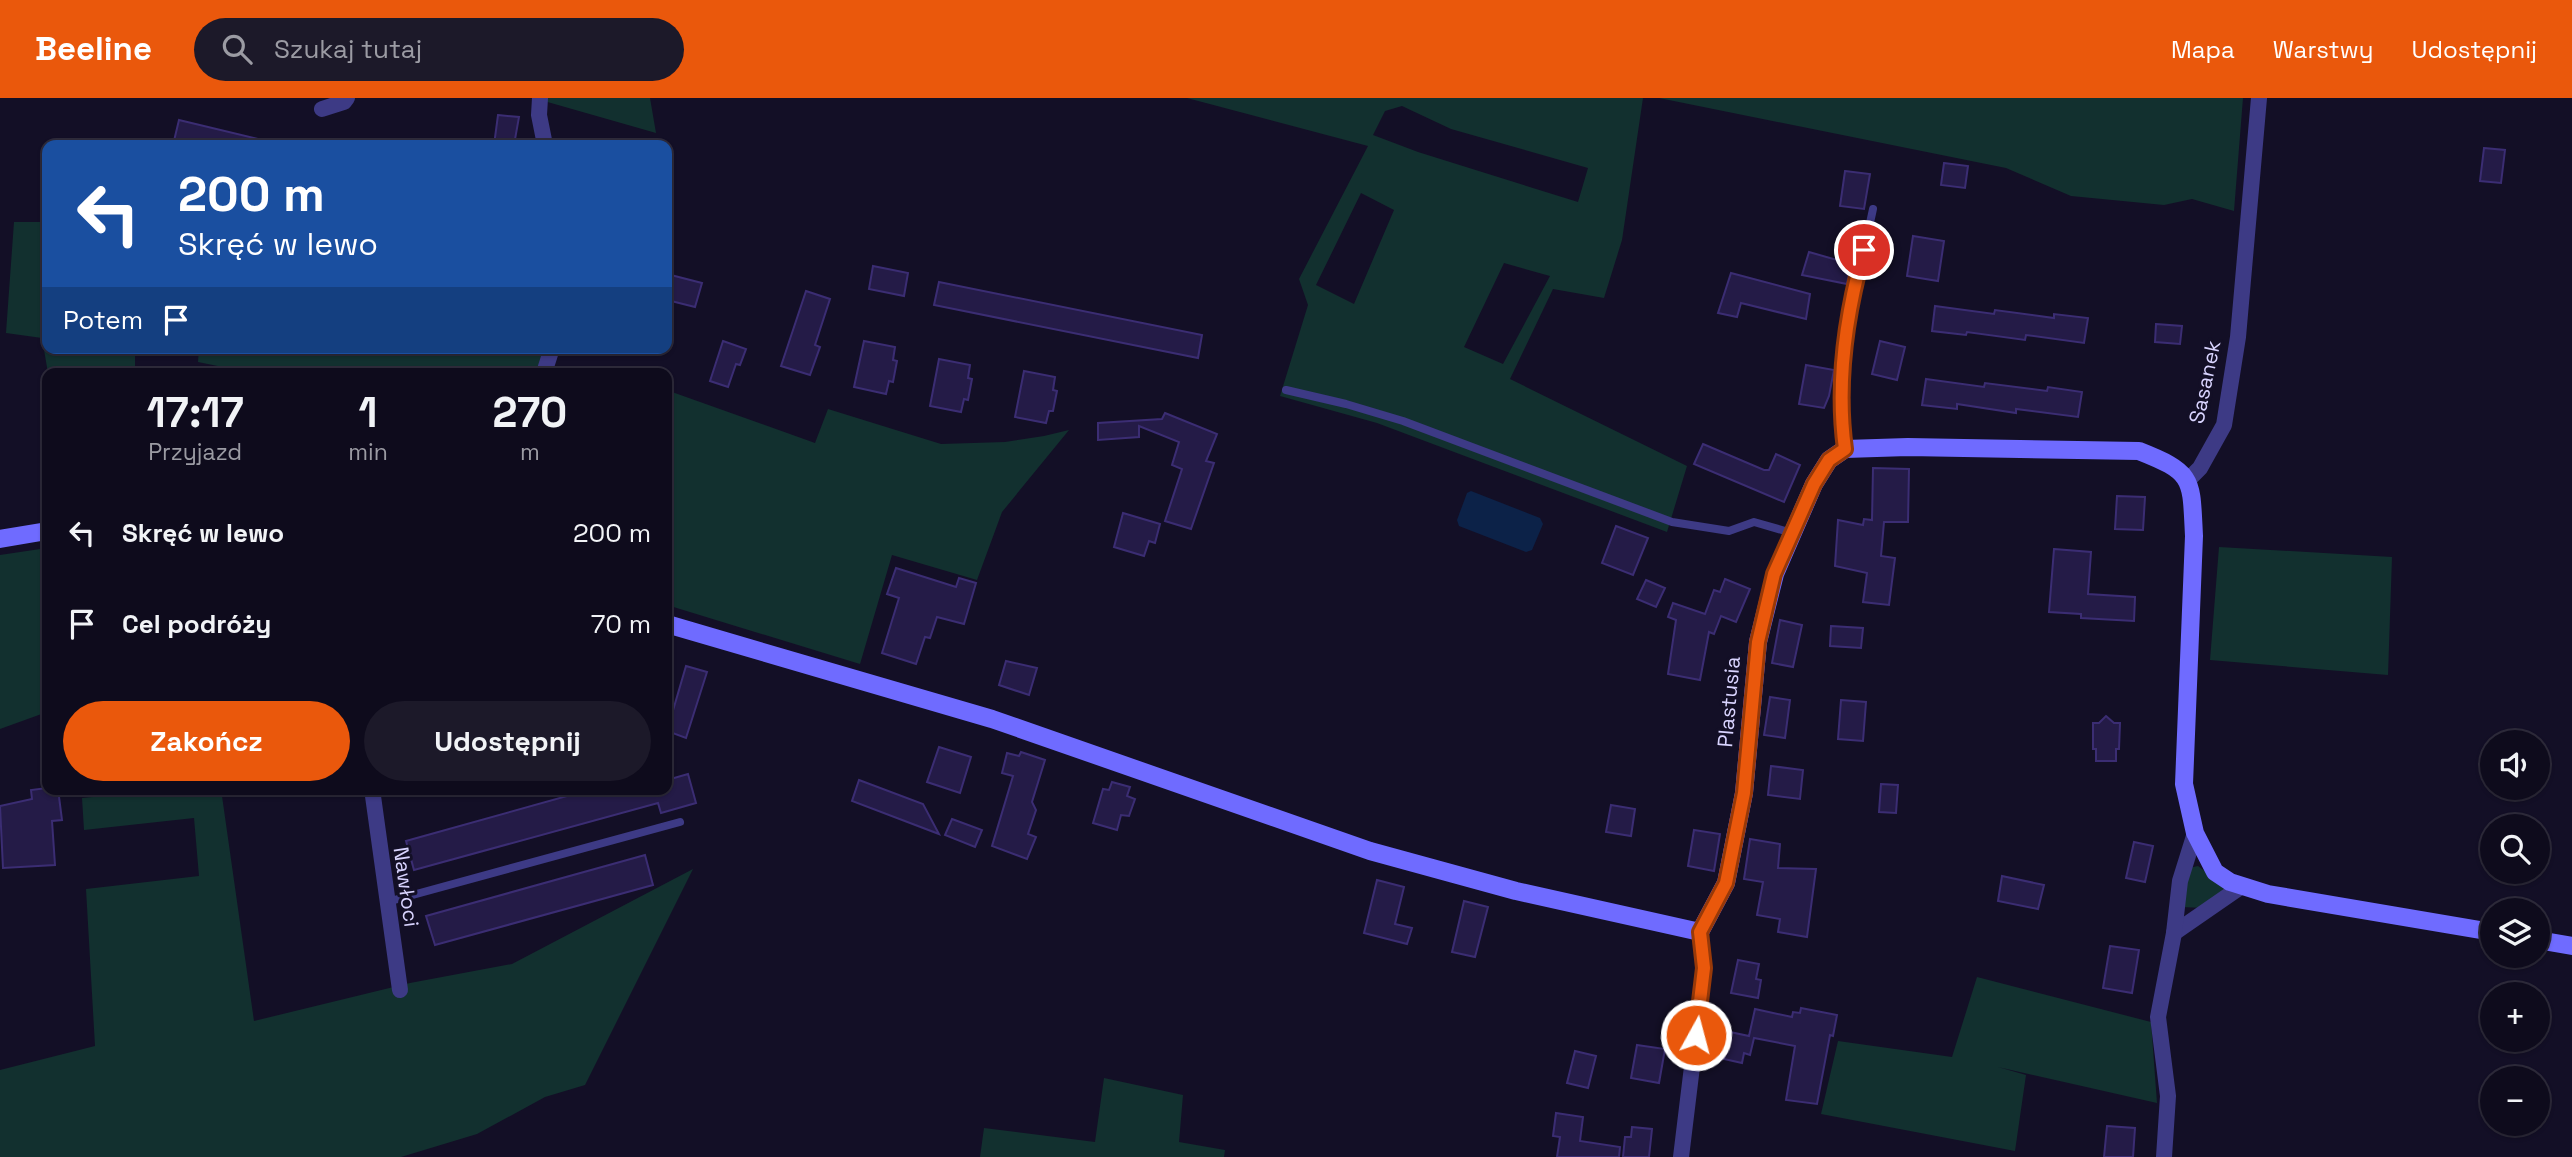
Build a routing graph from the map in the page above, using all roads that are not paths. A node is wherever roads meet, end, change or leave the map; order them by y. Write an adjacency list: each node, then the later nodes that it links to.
1 (348, 98): 4 (street)
2 (540, 98): 5 (street)
3 (2259, 98): 9 (street, Sasanek)
4 (322, 109)
5 (544, 140)
6 (1874, 209): 8 (lane)
7 (1286, 390): 11 (lane)
8 (1845, 449): 9 (street); 11 (street, Plastusia)
9 (2188, 480): 16 (street)
10 (42, 532): 12 (street)
11 (1792, 533): 20 (street, Plastusia)
12 (0, 539)
13 (672, 625): 20 (street)
14 (373, 795): 18 (street, Nawłoci)
15 (680, 822): 18 (lane)
16 (2195, 833): 17 (street); 21 (street)
17 (2242, 886): 19 (street); 21 (street)
18 (387, 902): 24 (street, Nawłoci)
19 (2480, 930)
20 (1700, 932): 25 (street)
21 (2174, 933): 26 (street)
22 (2550, 942): 23 (street)
23 (2572, 946)
24 (400, 990)
25 (1681, 1157)
26 (2164, 1157)

